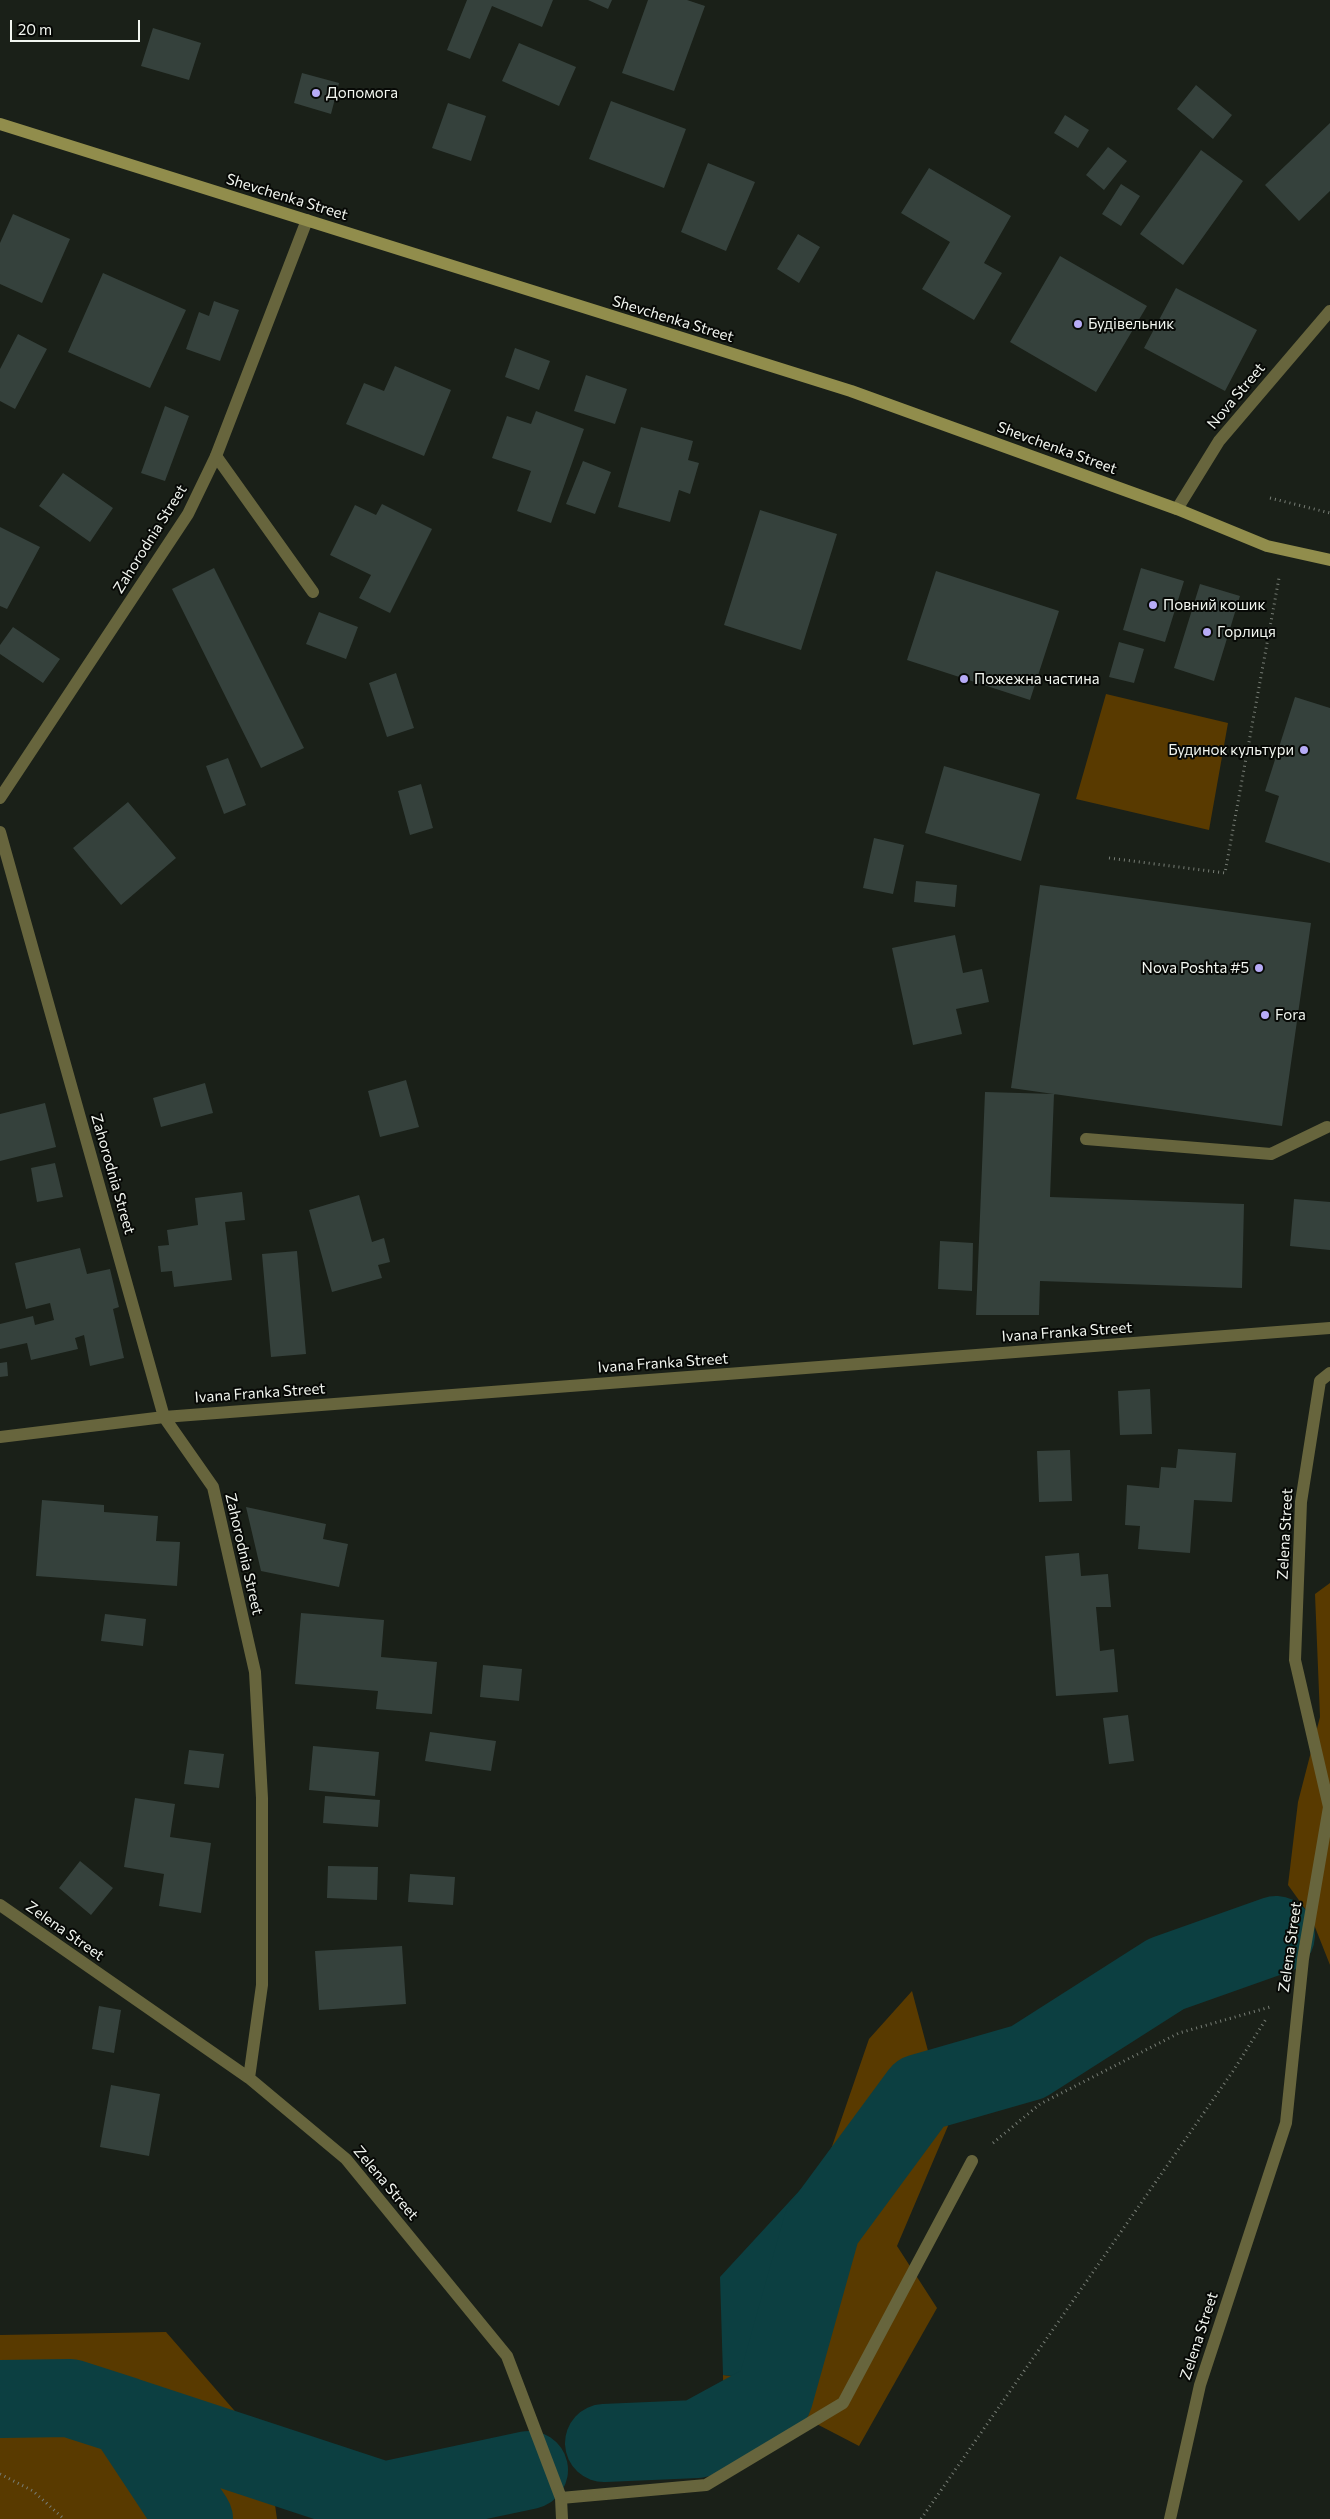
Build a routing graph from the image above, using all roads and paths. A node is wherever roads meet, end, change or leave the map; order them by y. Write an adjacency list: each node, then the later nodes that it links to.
1 (0, 124): 2 (street, Shevchenka Street)
2 (307, 220): 4 (street, Zahorodnia Street); 6 (street, Shevchenka Street)
3 (1330, 311): 6 (street, Nova Street)
4 (216, 456): 10 (street); 11 (street, Zahorodnia Street)
5 (1270, 498): 7 (path)
6 (1177, 509): 8 (street, Shevchenka Street)
7 (1330, 513)
8 (1284, 550): 9 (street, Shevchenka Street); 13 (path)
9 (1330, 560)
10 (314, 592)
11 (0, 798)
12 (0, 832): 18 (street, Zahorodnia Street)
13 (1109, 858)
14 (1327, 1128): 15 (street)
15 (1086, 1139)
16 (1330, 1328): 18 (street, Ivana Franka Street)
17 (1330, 1373): 28 (street, Zelena Street)
18 (164, 1417): 19 (street, Ivana Franka Street); 21 (street, Zahorodnia Street)
19 (0, 1437)
20 (0, 1906): 21 (street, Zelena Street)
21 (249, 2078): 24 (street, Zelena Street)
22 (972, 2161): 24 (street); 27 (path)
23 (0, 2474): 25 (path)
24 (561, 2498): 26 (street, Zelena Street)
25 (64, 2519)
26 (562, 2519)
27 (921, 2519)
28 (1170, 2519)

